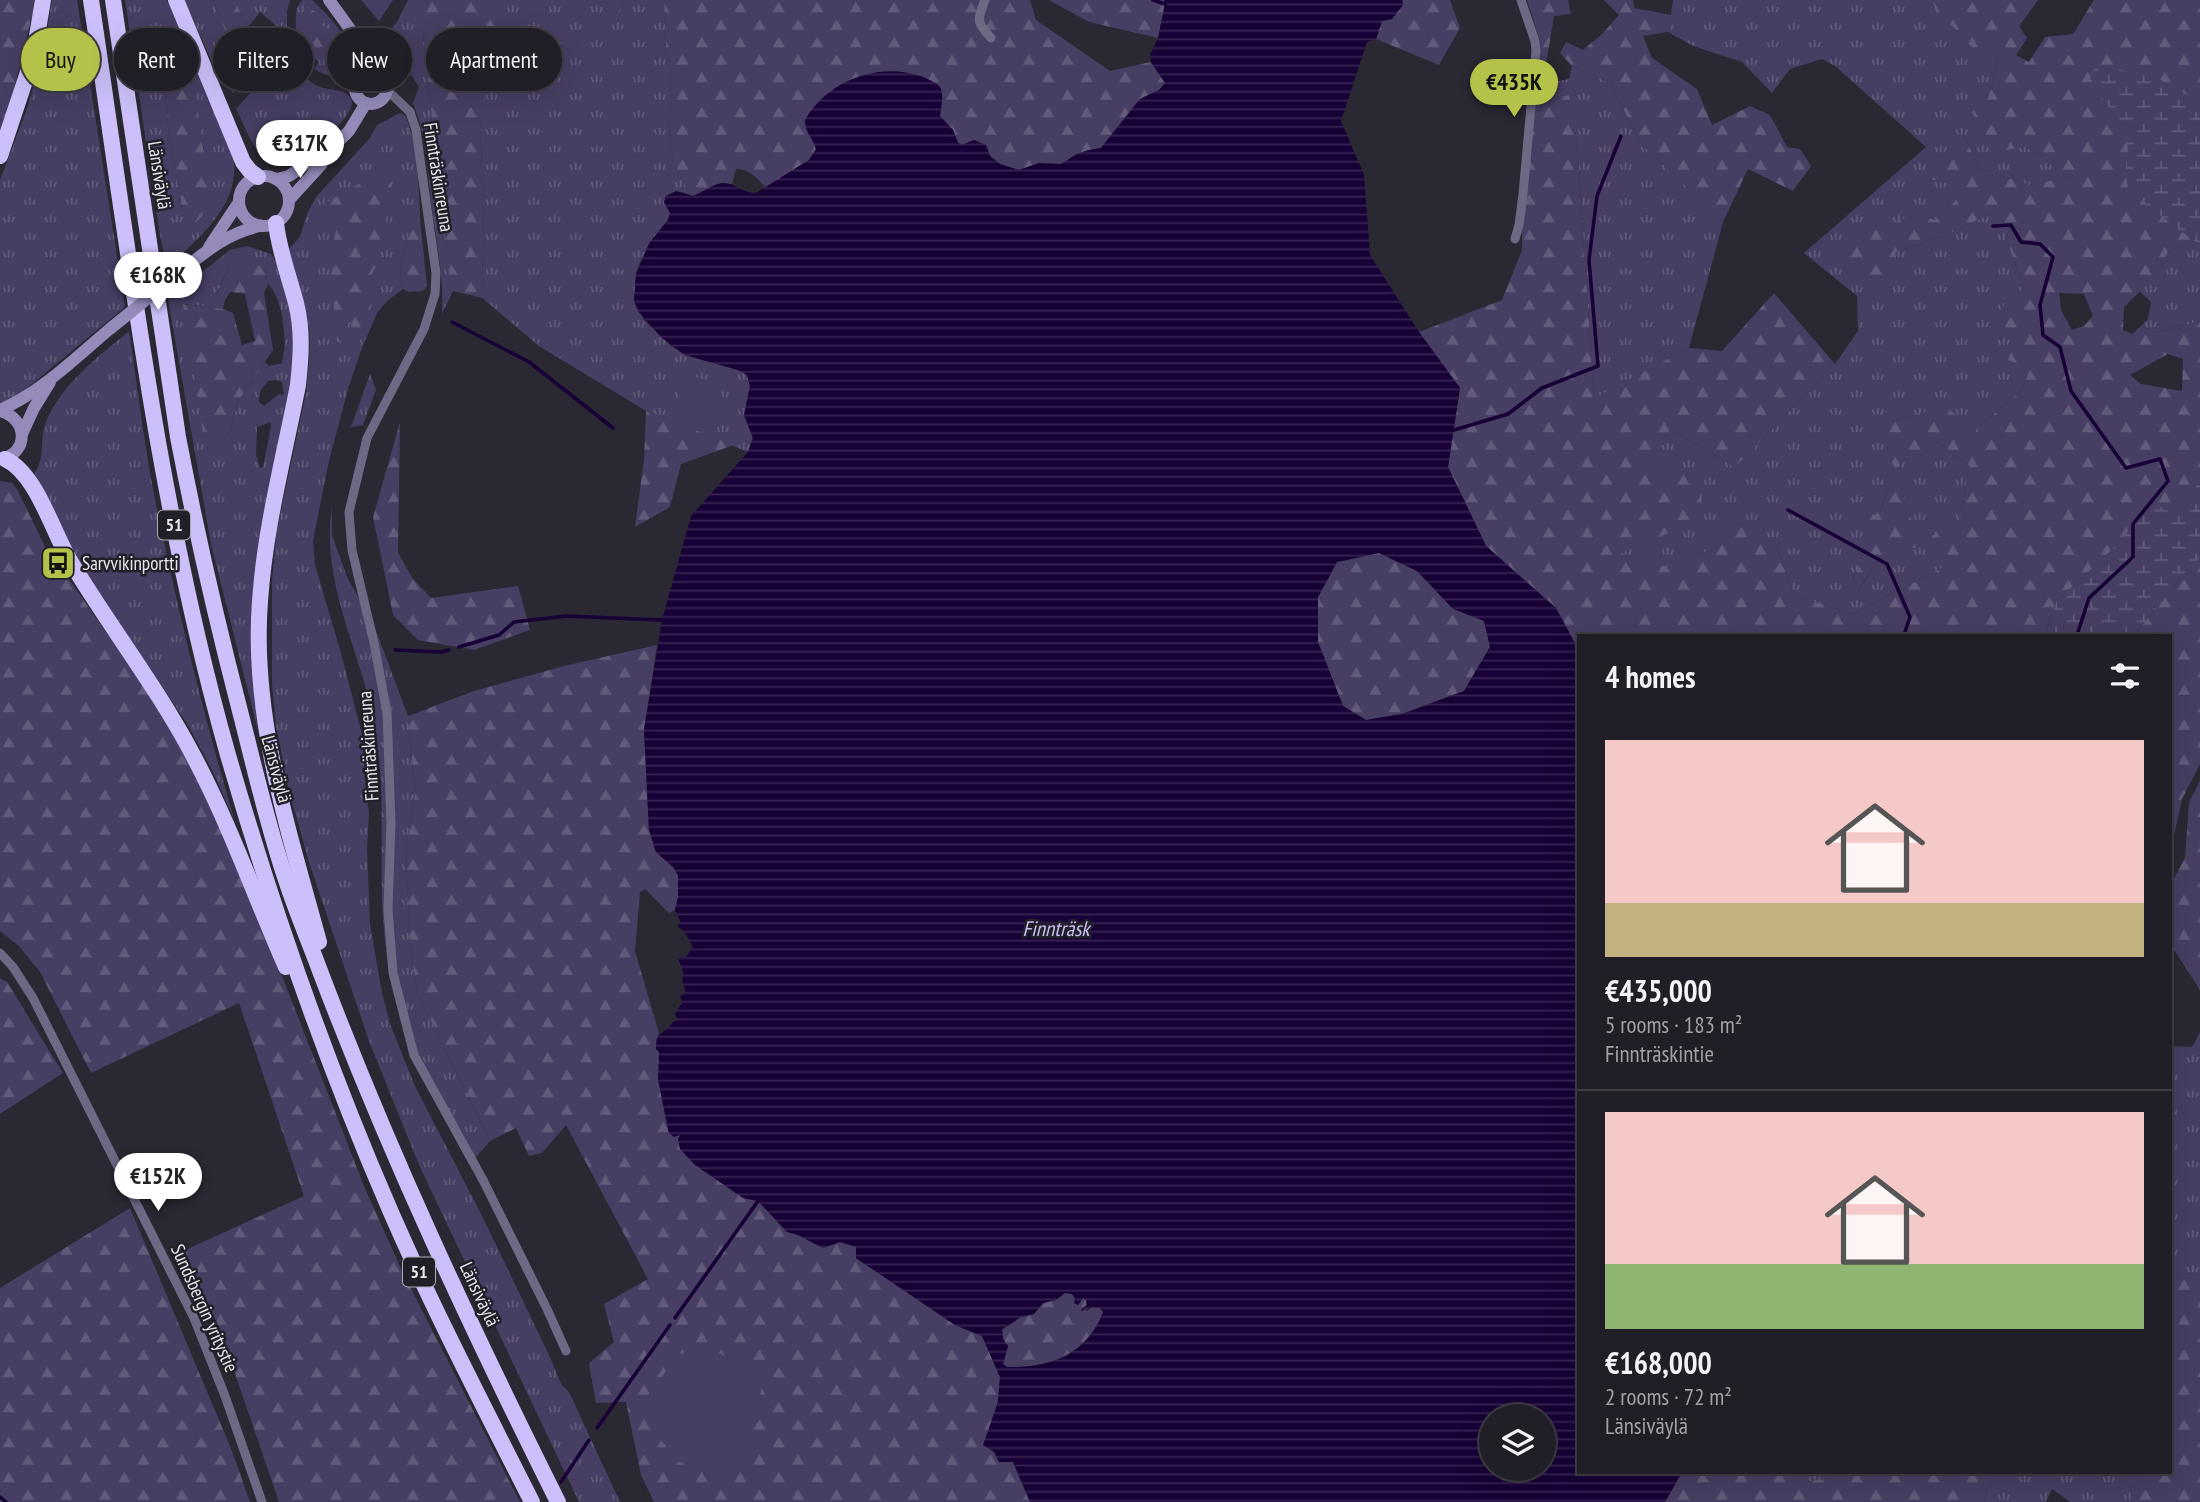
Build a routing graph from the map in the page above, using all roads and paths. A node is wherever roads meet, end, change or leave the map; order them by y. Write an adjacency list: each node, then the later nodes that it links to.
1 (43, 0): 15 (highway)
2 (91, 0): 29 (highway, 51)
3 (113, 0): 28 (highway, Länsiväylä / 51)
4 (176, 0): 16 (highway)
5 (329, 0): 8 (main road)
6 (985, 0): 9 (street)
7 (1521, 0): 21 (street)
8 (349, 28)
9 (990, 38)
10 (357, 91): 13 (main road)
11 (386, 91): 13 (main road)
12 (388, 91): 30 (street, Finnträskinreuna)
13 (366, 103): 14 (main road)
14 (327, 153): 17 (main road); 18 (main road)
15 (0, 156)
16 (258, 177): 17 (main road); 19 (main road)
17 (277, 179): 18 (main road)
18 (289, 200): 20 (main road)
19 (239, 202): 20 (main road); 22 (main road)
20 (268, 224): 22 (main road); 28 (highway)
21 (1515, 239)
22 (207, 250): 23 (main road, bridge)
23 (54, 376): 24 (main road); 25 (main road)
24 (0, 411): 25 (main road)
25 (22, 434): 26 (main road)
26 (2, 459): 29 (highway)
27 (0, 953): 31 (street, Sundsbergin yritystie)
28 (344, 1034): 33 (highway, Länsiväylä / 51)
29 (320, 1036): 32 (highway, 51)
30 (566, 1351)
31 (262, 1502)
32 (532, 1502)
33 (558, 1502)

